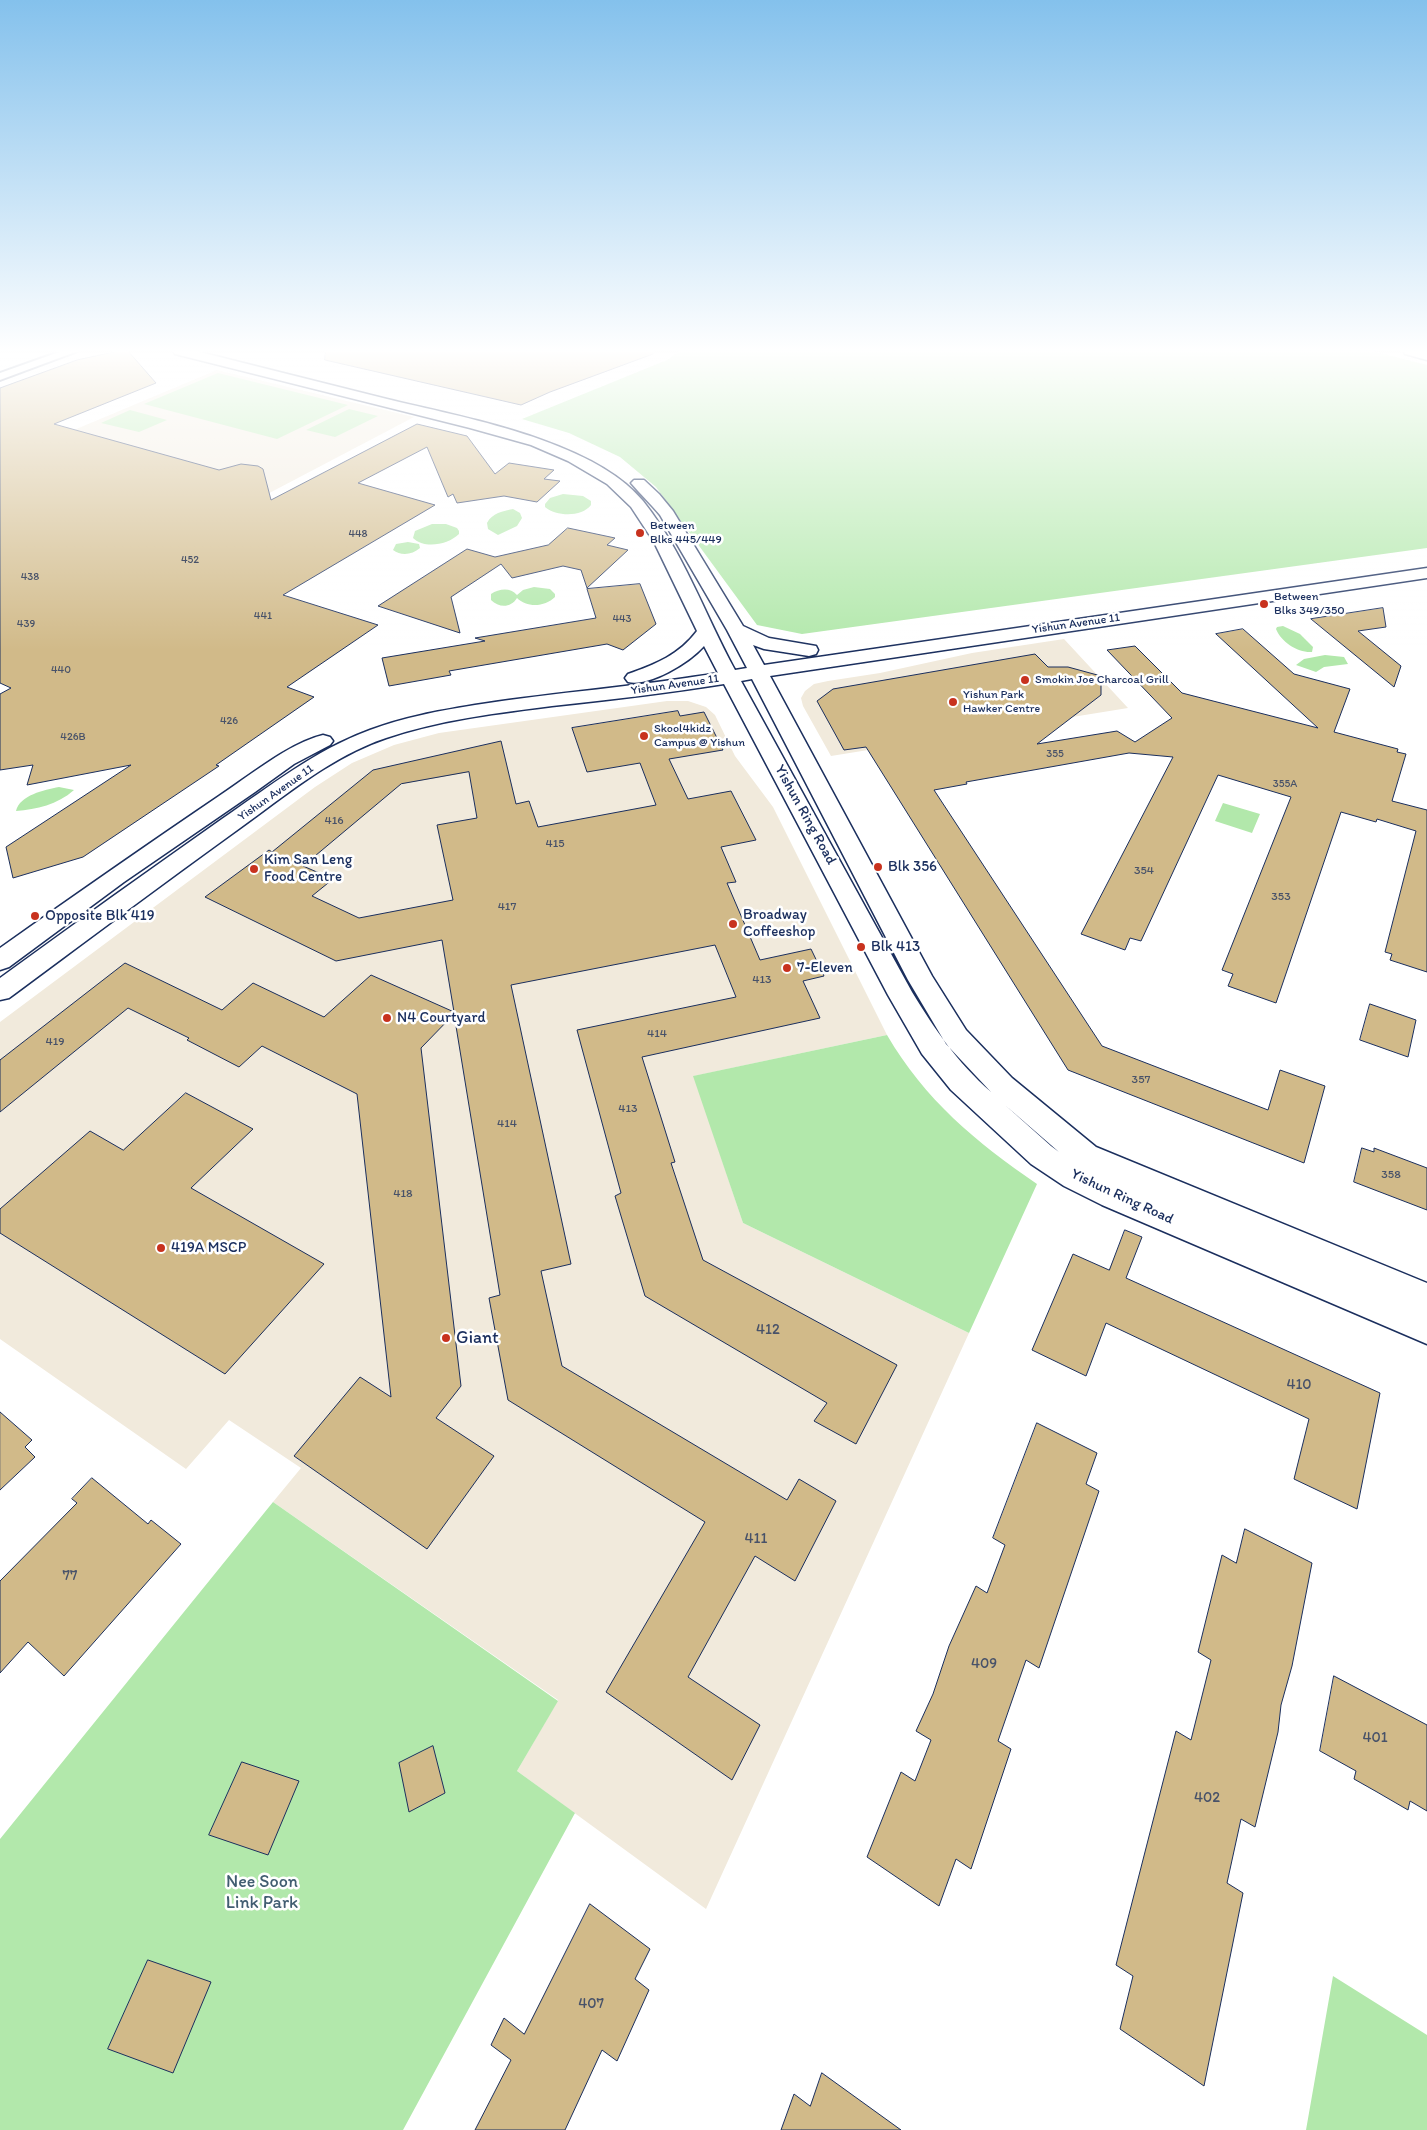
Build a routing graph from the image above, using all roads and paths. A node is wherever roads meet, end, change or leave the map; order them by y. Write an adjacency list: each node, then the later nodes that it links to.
1 (555, 450): 8 (main road, Yishun Ring Road)
2 (587, 450): 7 (main road, Yishun Ring Road)
3 (1427, 564): 5 (main road, Yishun Avenue 11)
4 (1427, 572): 6 (main road, Yishun Avenue 11)
5 (1022, 622): 6 (main road); 9 (main road, Yishun Avenue 11)
6 (1042, 629): 11 (main road, Yishun Avenue 11)
7 (736, 630): 10 (main road); 13 (main road, Yishun Ring Road)
8 (706, 632): 14 (main road, Yishun Ring Road); 15 (main road)
9 (845, 645): 10 (main road, Yishun Avenue 11); 11 (main road)
10 (809, 650): 13 (main road, Yishun Avenue 11)
11 (867, 656): 12 (main road, Yishun Avenue 11)
12 (831, 660): 13 (main road, Yishun Avenue 11); 17 (main road)
13 (756, 665): 14 (main road, Yishun Avenue 11); 17 (main road, Yishun Ring Road)
14 (726, 671): 15 (main road, Yishun Avenue 11); 16 (main road, Yishun Avenue 11); 17 (main road, Yishun Ring Road)
15 (635, 678): 18 (main road, Yishun Avenue 11)
16 (676, 686): 17 (main road); 19 (main road, Yishun Avenue 11)
17 (763, 711): 20 (main road, Yishun Ring Road); 21 (main road, Yishun Ring Road)
18 (0, 961)
19 (0, 990)
20 (1427, 1298)
21 (1427, 1329)

